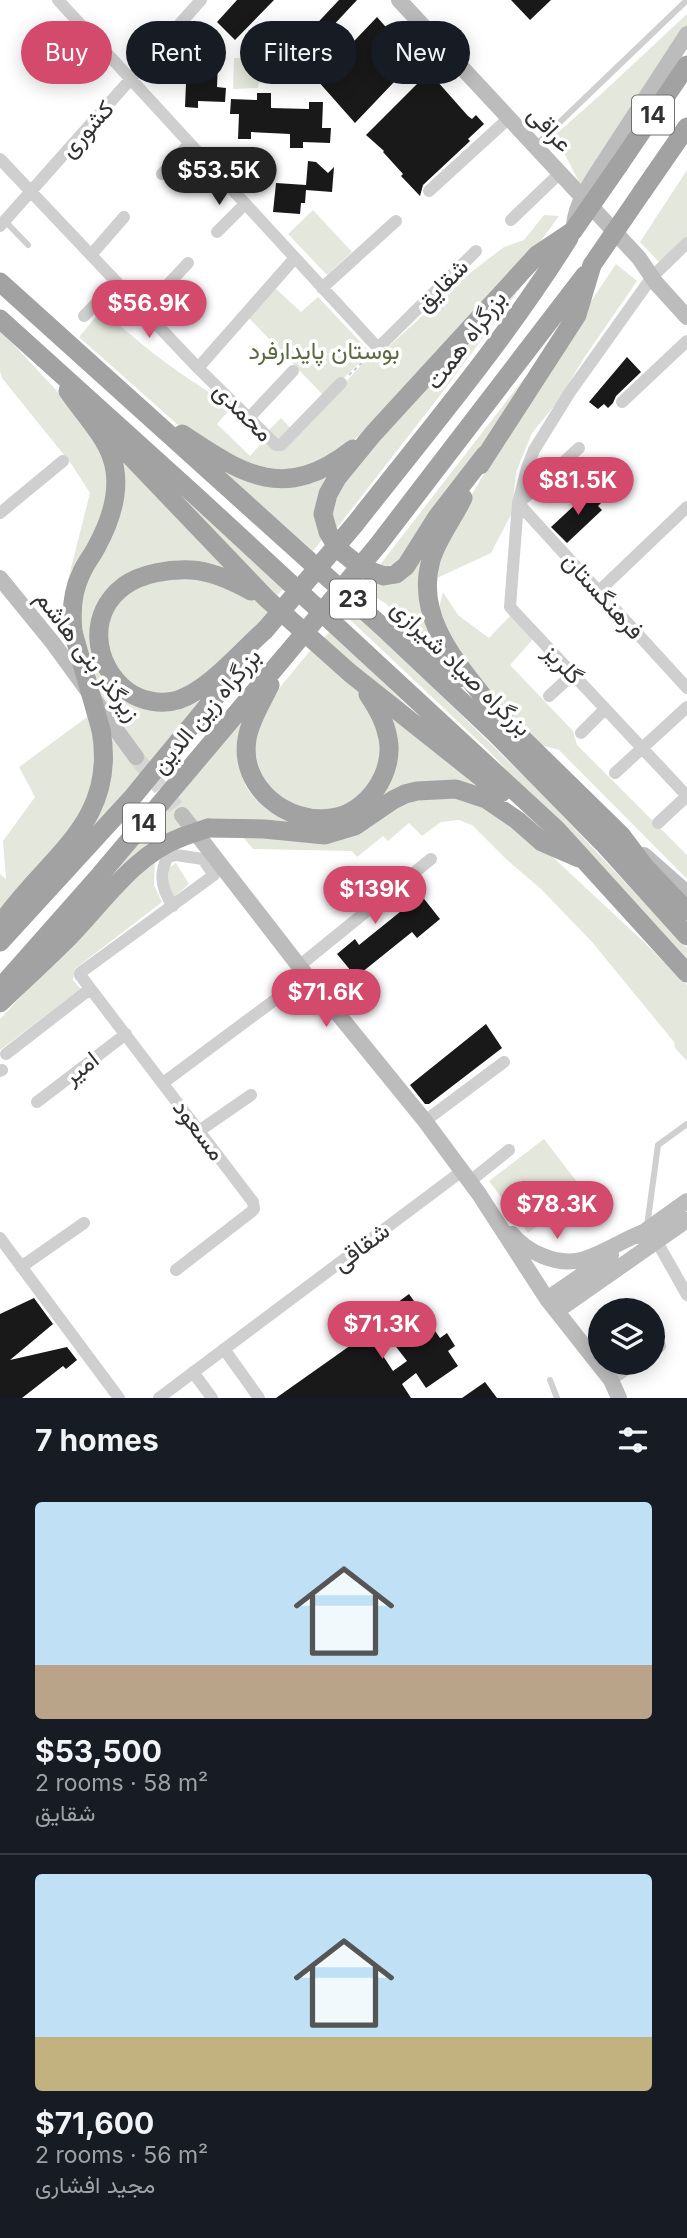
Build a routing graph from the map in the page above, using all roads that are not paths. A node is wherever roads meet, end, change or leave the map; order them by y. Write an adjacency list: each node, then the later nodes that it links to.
1 (58, 0): 5 (street)
2 (201, 0): 6 (street, کشوری)
3 (399, 0): 12 (main road, عراقی)
4 (687, 0): 15 (lane)
5 (76, 20): 9 (street)
6 (183, 21)
7 (687, 34): 17 (main road)
8 (687, 65): 17 (highway, بزرگراه همت / 14)
9 (126, 75)
10 (127, 84): 21 (street, کشوری)
11 (135, 84): 14 (street)
12 (509, 118): 15 (main road, عراقی); 20 (street)
13 (687, 127): 35 (highway, 14, bridge)
14 (189, 144): 19 (street); 22 (street)
15 (535, 146): 18 (main road, عراقی)
16 (0, 159): 21 (street, محمدی)
17 (610, 165): 27 (highway, بزرگراه همت / 14, bridge)
18 (560, 173): 24 (street); 36 (main road, عراقی)
19 (162, 174)
20 (429, 191)
21 (31, 192): 26 (street, کشوری); 32 (street, محمدی)
22 (244, 204): 28 (street); 33 (street)
23 (124, 216): 32 (street)
24 (511, 220)
25 (396, 221): 39 (street)
26 (2, 223): 30 (lane)
27 (573, 231): 53 (highway); 64 (highway, بزرگراه همت / 14, bridge)
28 (218, 232)
29 (687, 243): 36 (street, گلریز)
30 (28, 244)
31 (476, 251): 39 (street, شقایق)
32 (91, 255): 38 (street, محمدی)
33 (294, 259): 39 (street); 47 (street)
34 (188, 263): 41 (street)
35 (592, 265): 55 (highway); 65 (highway, 14, bridge)
36 (649, 268): 40 (main road, عراقی); 43 (main road, عراقی); 57 (street, گلریز)
37 (0, 282): 50 (highway, بزرگراه صیاد شیرازی / 23)
38 (117, 282): 41 (street, محمدی); 42 (street)
39 (322, 288)
40 (687, 301)
41 (144, 310): 47 (street, محمدی)
42 (84, 316)
43 (687, 317)
44 (0, 319): 46 (highway, 23)
45 (687, 341): 51 (street)
46 (48, 361): 62 (highway); 83 (highway, 23); 87 (highway, bridge)
47 (198, 368): 52 (street, محمدی)
48 (293, 371): 52 (street)
49 (341, 383): 52 (street, محمدی)
50 (133, 402): 53 (highway); 63 (highway, بزرگراه صیاد شیرازی / 23)
51 (622, 402)
52 (248, 419)
53 (373, 434): 55 (highway)
54 (579, 448): 57 (street)
55 (485, 455): 71 (highway)
56 (63, 461): 59 (street)
57 (518, 503): 61 (street, فرهنگستان); 67 (street, گلریز)
58 (687, 508): 61 (street)
59 (0, 513)
60 (1, 582): 75 (main road, زیرگذر بنی هاشم)
61 (599, 592): 68 (street, فرهنگستان)
62 (267, 599): 64 (highway); 66 (highway)
63 (354, 600): 71 (highway); 88 (highway, بزرگراه صیاد شیرازی / 23)
64 (265, 630): 89 (highway, بزرگراه زین الدین / 14)
65 (285, 656): 66 (highway); 92 (highway, بزرگراه زین الدین / 14)
66 (351, 674): 83 (highway)
67 (573, 674): 69 (street); 72 (street, گلریز)
68 (687, 688)
69 (549, 696)
70 (687, 707): 74 (street)
71 (492, 708): 81 (highway)
72 (606, 709): 73 (street); 74 (street, گلریز)
73 (581, 733)
74 (641, 747): 76 (street); 77 (street, گلریز)
75 (136, 757)
76 (615, 773)
77 (687, 796): 79 (street)
78 (182, 814): 80 (main road)
79 (658, 823)
80 (206, 834): 83 (highway); 90 (main road); 94 (highway, bridge)
81 (621, 835): 84 (main road); 86 (highway)
82 (431, 859): 90 (street)
83 (583, 860): 91 (highway, 23)
84 (687, 892)
85 (173, 906): 85 (street); 93 (street, مسعود)
86 (687, 911)
87 (0, 925)
88 (687, 936)
89 (0, 942)
90 (303, 971): 98 (street); 101 (main road)
91 (687, 973)
92 (0, 988)
93 (90, 989): 95 (street, مسعود); 96 (street)
94 (0, 1003)
95 (126, 1034): 98 (street, مسعود); 100 (street, امیر)
96 (6, 1054)
97 (504, 1062): 101 (street)
98 (163, 1083): 103 (street, مسعود)
99 (251, 1095): 103 (street)
100 (37, 1102)
101 (425, 1121): 105 (main road)
102 (687, 1124): 109 (lane)
103 (199, 1131): 112 (street, مسعود)
104 (509, 1150): 105 (street, شقاقی)
105 (470, 1182): 109 (main road); 115 (main road); 117 (street, شقاقی)
106 (687, 1201): 109 (main road)
107 (687, 1220): 109 (main road)
108 (84, 1223): 111 (street)
109 (651, 1235): 113 (main road); 114 (street); 115 (main road)
110 (0, 1238): 111 (street)
111 (21, 1266): 123 (street)
112 (176, 1270)
113 (583, 1291): 115 (main road); 116 (main road)
114 (687, 1295)
115 (552, 1305): 122 (main road)
116 (588, 1339)
117 (224, 1349): 118 (street, شقاقی); 126 (street)
118 (193, 1372): 124 (street, شقاقی); 125 (street)
119 (610, 1375): 122 (main road)
120 (618, 1375): 122 (street)
121 (550, 1380): 127 (lane)
122 (611, 1380): 128 (main road)
123 (119, 1398)
124 (159, 1398)
125 (212, 1398)
126 (259, 1398)
127 (557, 1398)
128 (619, 1398)

